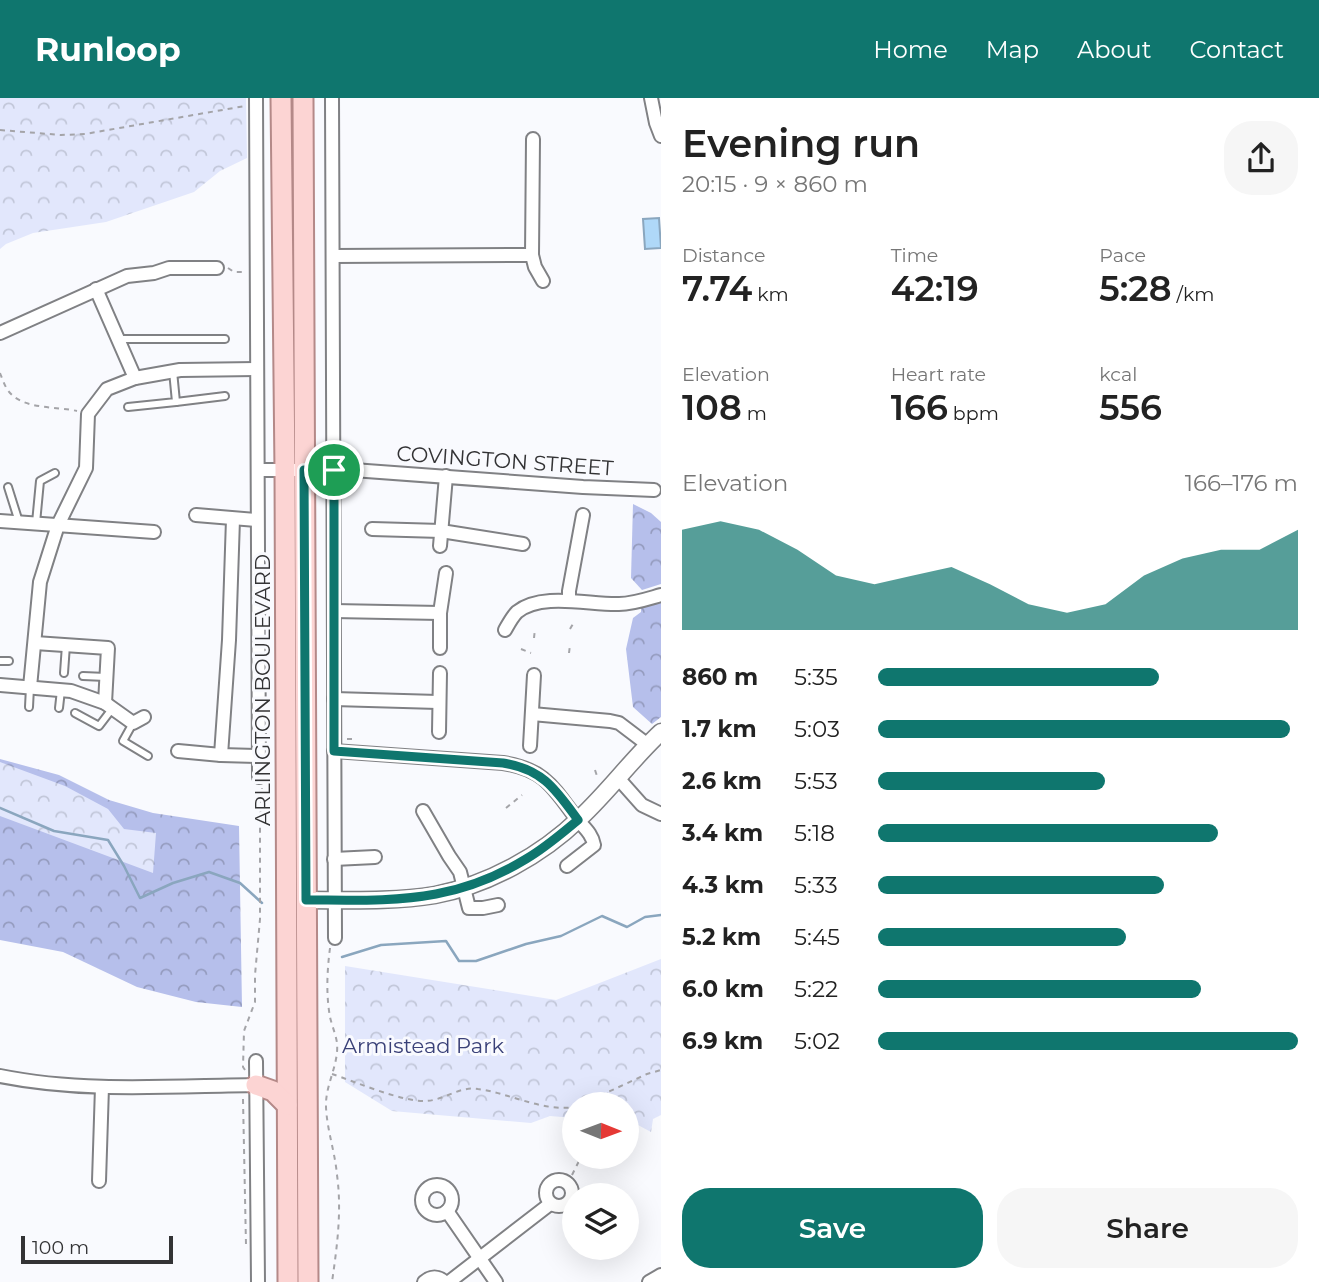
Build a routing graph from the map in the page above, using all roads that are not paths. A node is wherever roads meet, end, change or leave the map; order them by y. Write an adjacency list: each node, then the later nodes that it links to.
1 (281, 98): 23 (main road, ARLINGTON BOULEVARD)
2 (303, 98): 23 (main road, ARLINGTON BOULEVARD)
3 (332, 98): 9 (street)
4 (651, 98): 6 (street)
5 (256, 101): 16 (street)
6 (661, 136)
7 (533, 139): 8 (street)
8 (532, 255): 9 (street); 11 (street)
9 (333, 256): 24 (street)
10 (217, 268): 12 (street)
11 (543, 281)
12 (96, 289): 13 (street); 14 (street)
13 (0, 333)
14 (119, 339): 15 (lane); 18 (street)
15 (225, 339)
16 (257, 369): 17 (street); 22 (street)
17 (173, 371): 18 (street); 20 (lane)
18 (135, 378): 36 (street)
19 (225, 397): 20 (lane)
20 (176, 402): 21 (lane)
21 (128, 407)
22 (258, 470): 23 (street, COVINGTON STREET); 32 (street)
23 (295, 470): 24 (street, COVINGTON STREET); 87 (main road, ARLINGTON BOULEVARD); 95 (main road, ARLINGTON BOULEVARD)
24 (334, 470): 26 (street, COVINGTON STREET); 45 (street)
25 (55, 473): 35 (lane)
26 (446, 476): 28 (street, COVINGTON STREET); 38 (street)
27 (8, 487): 34 (lane)
28 (659, 489)
29 (583, 515): 44 (street)
30 (196, 516): 31 (street)
31 (233, 519): 32 (street); 75 (street)
32 (257, 520): 77 (street)
33 (0, 521): 34 (street)
34 (19, 522): 35 (street)
35 (36, 523): 36 (street)
36 (58, 525): 39 (street); 48 (street)
37 (372, 529): 38 (street)
38 (441, 531): 40 (street); 41 (street)
39 (154, 532)
40 (523, 544)
41 (440, 546)
42 (446, 573): 46 (street)
43 (661, 595): 44 (street)
44 (569, 600): 47 (street)
45 (334, 611): 46 (street); 61 (street)
46 (440, 613): 50 (street)
47 (505, 630)
48 (36, 643): 49 (street); 59 (street)
49 (66, 645): 53 (lane); 57 (street)
50 (440, 648)
51 (0, 661): 52 (lane)
52 (9, 662)
53 (64, 673)
54 (440, 673): 62 (street)
55 (534, 675): 67 (street)
56 (83, 676): 57 (lane)
57 (106, 677): 63 (street)
58 (0, 685): 59 (street)
59 (30, 687): 60 (street); 64 (lane)
60 (61, 690): 63 (street); 65 (lane)
61 (334, 699): 62 (street); 74 (street)
62 (438, 702): 69 (street)
63 (108, 706): 66 (lane); 68 (street)
64 (29, 707)
65 (59, 708)
66 (75, 713)
67 (532, 714): 71 (street); 72 (street)
68 (138, 720): 76 (lane)
69 (439, 732)
70 (661, 732): 71 (street)
71 (648, 745): 79 (street)
72 (530, 746)
73 (178, 751): 75 (street)
74 (334, 751): 82 (street); 84 (street)
75 (221, 755): 77 (street)
76 (148, 756)
77 (258, 756): 78 (street)
78 (259, 778)
79 (618, 778): 81 (street); 82 (street)
80 (423, 811): 86 (street)
81 (661, 814)
82 (578, 820): 85 (street); 86 (street)
83 (375, 857): 84 (street)
84 (334, 859): 88 (street)
85 (567, 866)
86 (463, 887): 88 (street); 89 (street)
87 (306, 900): 88 (street); 103 (main road, ARLINGTON BOULEVARD)
88 (335, 900): 90 (street)
89 (498, 905)
90 (335, 938)
91 (250, 1061): 93 (street)
92 (0, 1076): 94 (street)
93 (251, 1078): 94 (street); 95 (main road); 101 (street)
94 (102, 1087): 96 (street)
95 (287, 1105): 102 (main road, ARLINGTON BOULEVARD)
96 (99, 1181)
97 (550, 1204): 99 (street)
98 (447, 1211): 99 (street)
99 (480, 1259): 105 (street); 106 (street)
100 (661, 1275): 107 (street)
101 (258, 1282)
102 (288, 1282)
103 (308, 1282)
104 (424, 1282): 105 (street)
105 (447, 1282)
106 (496, 1282)
107 (649, 1282)

